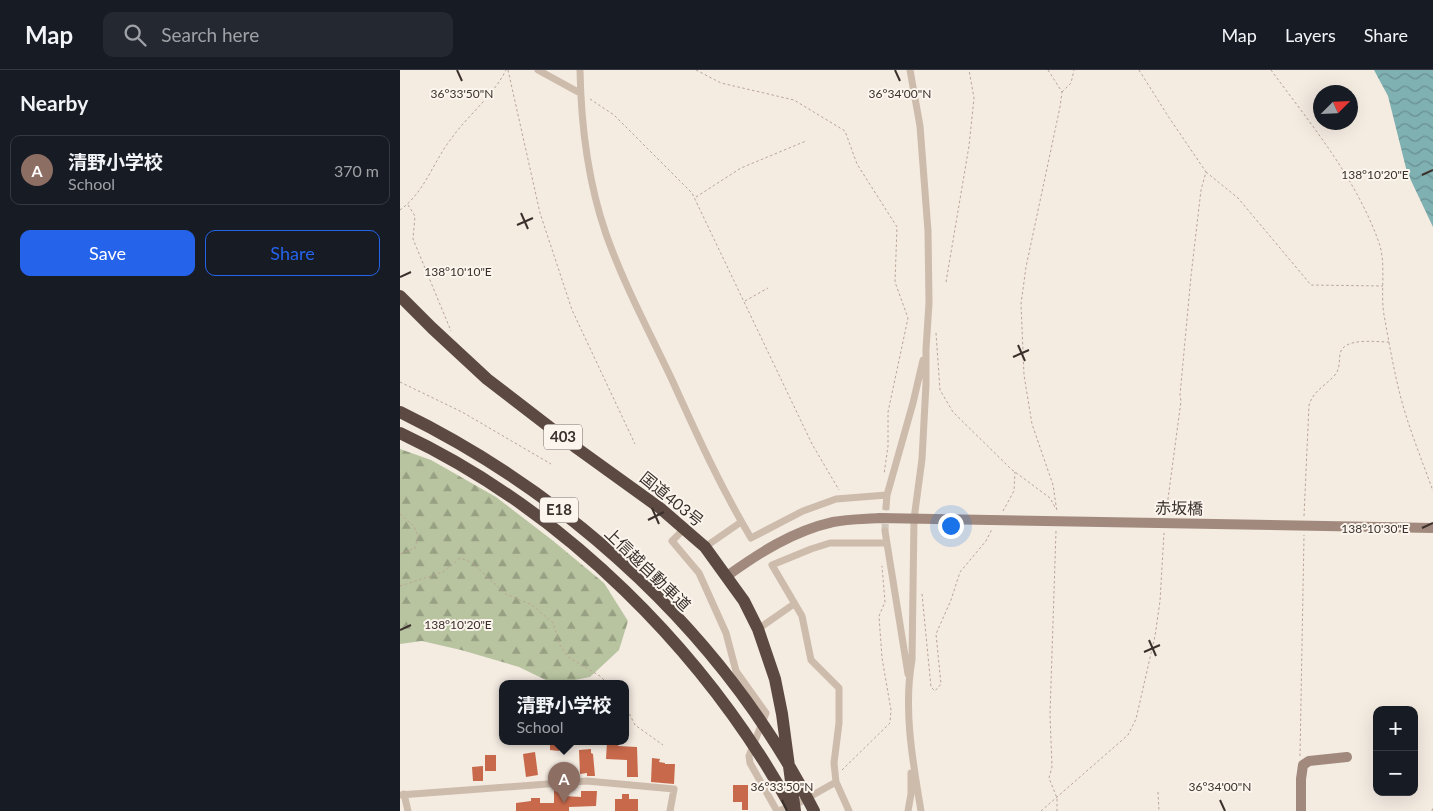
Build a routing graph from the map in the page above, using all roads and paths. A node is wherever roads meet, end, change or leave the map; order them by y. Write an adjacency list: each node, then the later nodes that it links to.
1 (507, 70): 16 (path); 29 (path)
2 (538, 70): 12 (street)
3 (580, 70): 12 (street)
4 (696, 70): 32 (path)
5 (910, 70): 25 (street)
6 (969, 70): 18 (path)
7 (1048, 70): 11 (path)
8 (1074, 70): 11 (path)
9 (1138, 70): 14 (path)
10 (1271, 70): 19 (path)
11 (1062, 92): 37 (path)
12 (580, 93): 15 (path); 43 (street)
13 (806, 141): 15 (path)
14 (1206, 172): 19 (path); 40 (path)
15 (694, 197): 22 (path)
16 (407, 205): 17 (path); 24 (path)
17 (400, 210)
18 (946, 282)
19 (1383, 286): 33 (path)
20 (768, 288): 22 (path)
21 (400, 296): 47 (highway, 国道403号 / 403)
22 (744, 302): 35 (path)
23 (936, 332): 31 (path)
24 (451, 334)
25 (926, 349): 34 (street); 41 (street)
26 (400, 382): 30 (path)
27 (400, 412): 74 (highway, 上信越自動車道 / E18)
28 (400, 432): 70 (highway, 上信越自動車道 / E18)
29 (635, 444)
30 (551, 464)
31 (1015, 472): 37 (path); 39 (path)
32 (884, 476)
33 (1433, 491)
34 (888, 495): 35 (street); 36 (street)
35 (844, 498): 43 (street)
36 (886, 507)
37 (1057, 510): 42 (path)
38 (400, 514): 52 (path)
39 (1000, 516)
40 (1166, 517)
41 (919, 519): 46 (main road, 赤坂橋); 54 (main road, 赤坂橋); 55 (street)
42 (1056, 519)
43 (741, 522): 51 (street)
44 (995, 524): 55 (path)
45 (1165, 526): 68 (path)
46 (1433, 528)
47 (684, 529): 51 (highway, 国道403号 / 403); 73 (street)
48 (1056, 529): 68 (path)
49 (885, 531): 50 (street)
50 (886, 543): 57 (street); 60 (street)
51 (705, 547): 54 (highway, 国道403号 / 403)
52 (400, 554)
53 (882, 562): 65 (path)
54 (726, 576): 58 (highway, 国道403号 / 403)
55 (913, 583): 60 (street)
56 (400, 586): 59 (path)
57 (794, 604): 58 (street); 65 (street)
58 (758, 629): 70 (highway, 国道403号 / 403)
59 (604, 680)
60 (909, 680): 63 (street)
61 (629, 713): 62 (path)
62 (663, 745)
63 (911, 753): 76 (street); 77 (street)
64 (1348, 757): 81 (main road)
65 (836, 779): 70 (street); 75 (street)
66 (1158, 792): 80 (path)
67 (402, 795): 71 (street); 72 (street)
68 (1056, 798): 78 (path); 79 (path)
69 (1433, 806): 82 (path)
70 (794, 809): 73 (street)
71 (408, 811)
72 (670, 811)
73 (778, 811)
74 (814, 811)
75 (849, 811)
76 (908, 811)
77 (921, 811)
78 (1041, 811)
79 (1058, 811)
80 (1158, 811)
81 (1301, 811)
82 (1432, 811)

